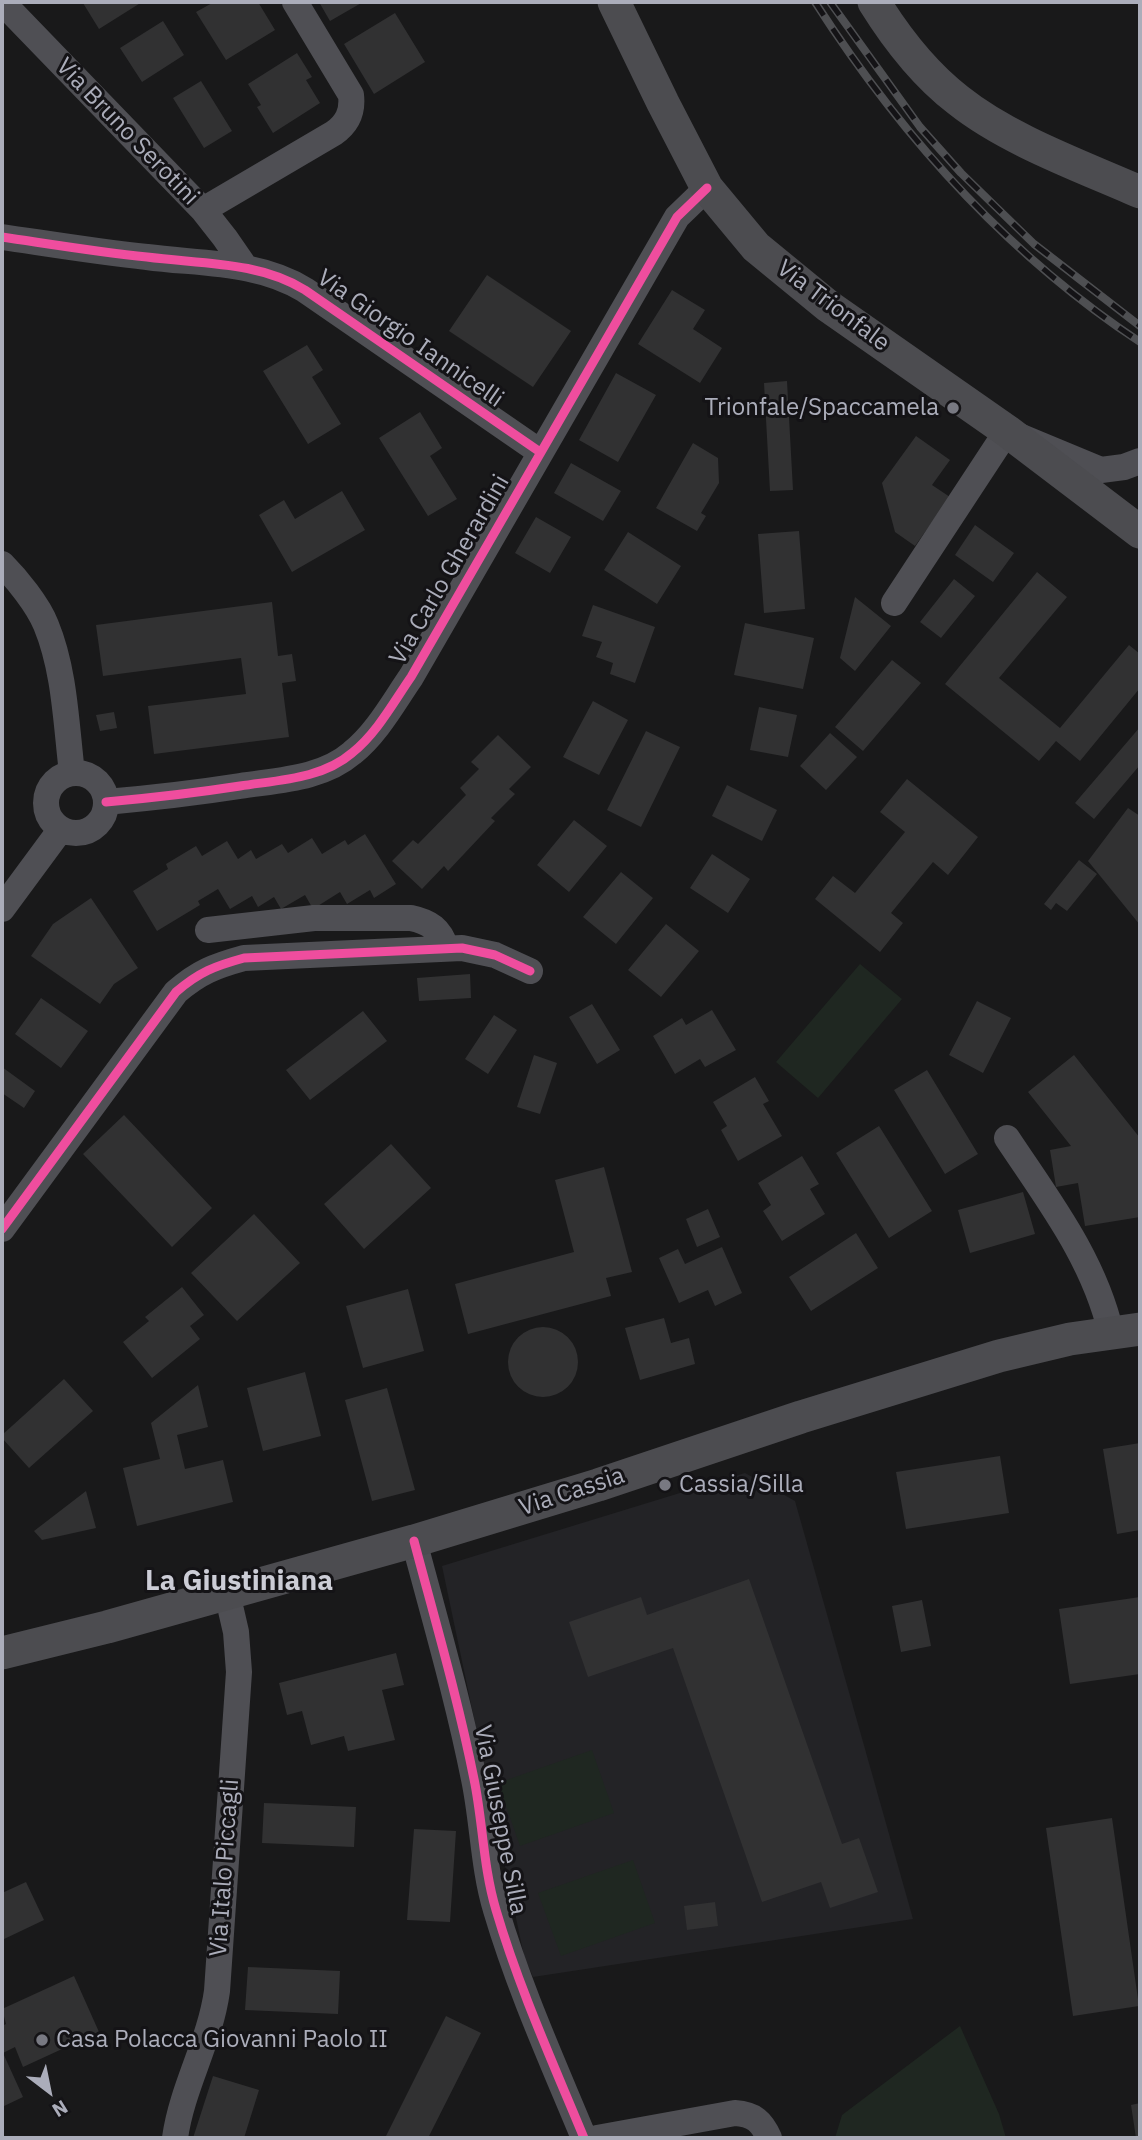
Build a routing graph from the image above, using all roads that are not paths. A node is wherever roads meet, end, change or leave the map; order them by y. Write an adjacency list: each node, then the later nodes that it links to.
1 (2, 2): 7 (street, Via Bruno Serotini)
2 (295, 2): 7 (street)
3 (614, 2): 5 (main road, Via Trionfale)
4 (874, 2): 6 (main road)
5 (707, 188): 10 (main road, Via Trionfale); 11 (street, Via Carlo Gherardini)
6 (1140, 192)
7 (203, 210): 9 (street, Via Bruno Serotini)
8 (2, 237): 9 (street, Via Giorgio Iannicelli)
9 (244, 267): 11 (street, Via Giorgio Iannicelli)
10 (1007, 432): 12 (street); 13 (main road, Via Trionfale); 15 (street)
11 (540, 452): 17 (street, Via Carlo Gherardini)
12 (1140, 461)
13 (1140, 532)
14 (2, 564): 16 (street)
15 (894, 603)
16 (72, 773): 17 (street); 18 (street)
17 (106, 802): 18 (street)
18 (61, 829): 19 (street)
19 (2, 909)
20 (208, 930): 21 (street)
21 (446, 948): 22 (street); 24 (street)
22 (530, 971)
23 (1007, 1138): 25 (street)
24 (2, 1228)
25 (1126, 1331): 26 (main road, Via Cassia)
26 (414, 1541): 27 (main road, Via Cassia); 30 (street, Via Giuseppe Silla)
27 (227, 1593): 28 (main road, Via Cassia); 29 (street, Via Italo Piccagli)
28 (2, 1653)
29 (175, 2138)
30 (584, 2138)
31 (597, 2138): 32 (street)
32 (769, 2138)

